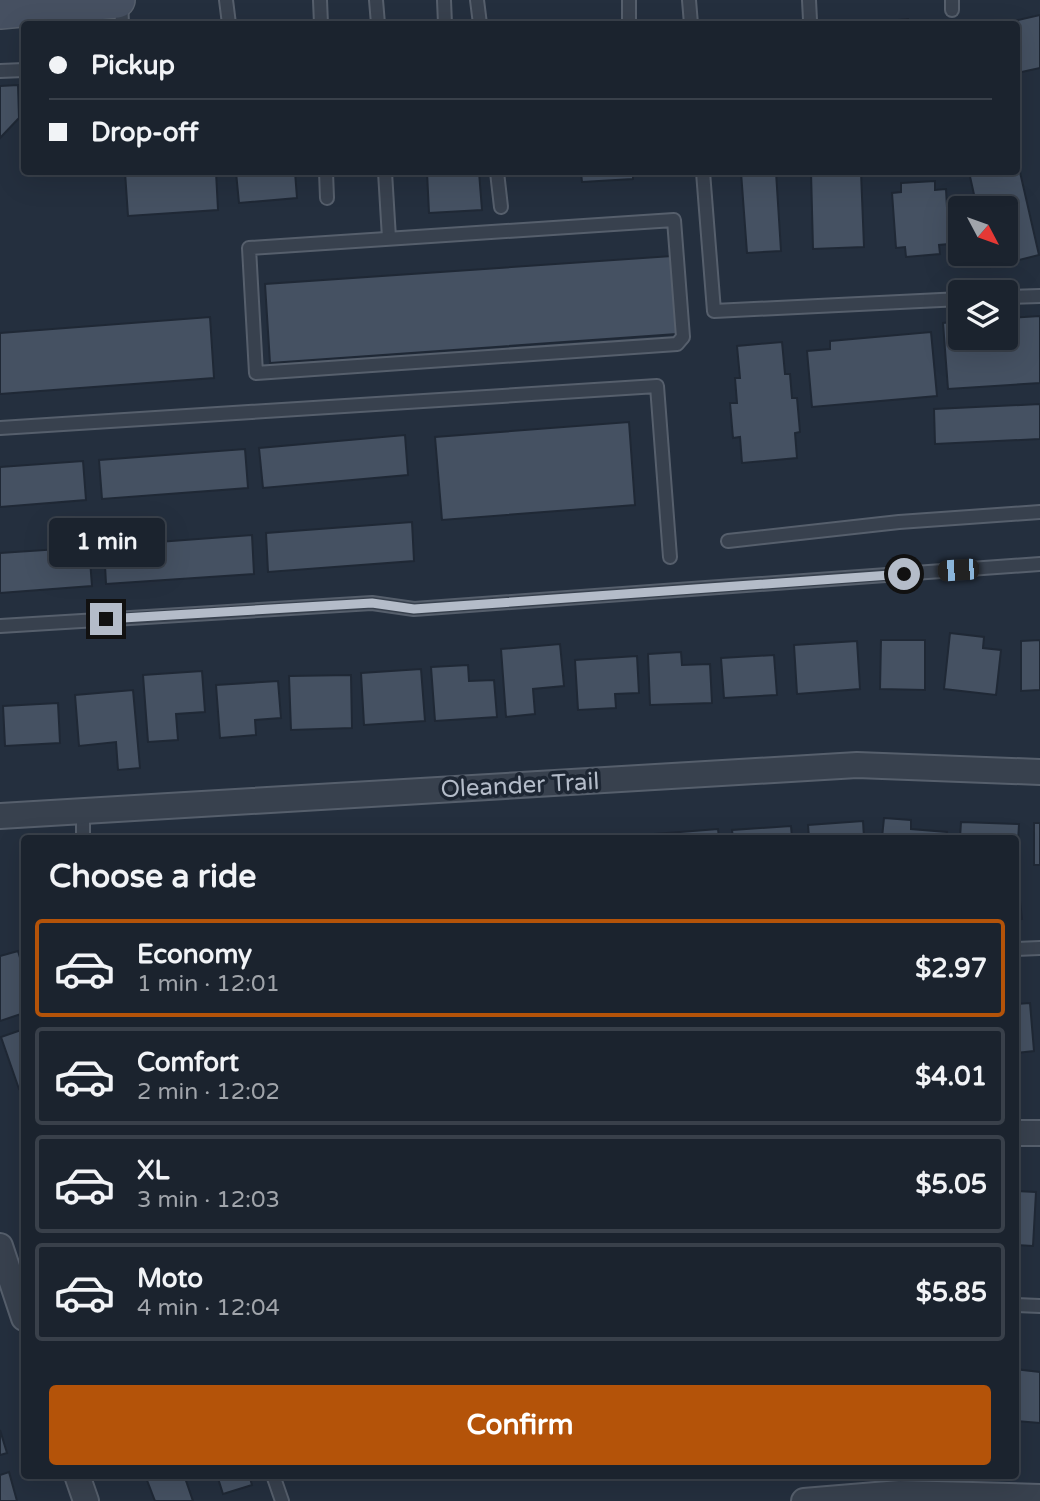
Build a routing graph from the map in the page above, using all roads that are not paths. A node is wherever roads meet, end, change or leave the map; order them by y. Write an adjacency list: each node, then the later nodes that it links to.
1 (119, 0): 11 (main road); 13 (lane)
2 (226, 0): 14 (lane)
3 (320, 0): 15 (lane)
4 (376, 0): 16 (lane)
5 (444, 0): 17 (lane)
6 (477, 0): 18 (lane)
7 (629, 0): 19 (lane)
8 (689, 0): 20 (lane)
9 (809, 0): 12 (lane)
10 (0, 11): 11 (main road)
11 (46, 15)
12 (810, 20)
13 (122, 21)
14 (229, 21)
15 (321, 21)
16 (377, 21)
17 (445, 21)
18 (480, 21)
19 (629, 21)
20 (691, 21)
21 (21, 70): 22 (lane)
22 (0, 71)
23 (326, 175): 27 (lane)
24 (385, 175): 29 (lane)
25 (497, 175): 28 (lane)
26 (703, 175): 32 (lane)
27 (327, 198)
28 (501, 207)
29 (389, 238): 29 (lane)
30 (1040, 296): 31 (lane)
31 (1018, 297)
32 (948, 300)
33 (0, 428): 36 (lane)
34 (1040, 512): 35 (lane)
35 (728, 541)
36 (670, 557)
37 (1040, 564): 38 (lane)
38 (0, 626)
39 (1040, 772): 40 (street, Oleander Trail)
40 (83, 811): 41 (street, Oleander Trail); 42 (lane)
41 (0, 816)
42 (83, 835)
43 (1040, 948): 44 (lane)
44 (1019, 949)
45 (1019, 1133): 46 (street)
46 (1040, 1133)
47 (10, 1253): 48 (street)
48 (21, 1304)
49 (1019, 1306): 50 (lane)
50 (1040, 1306)
51 (78, 1479): 54 (street)
52 (274, 1479): 55 (lane)
53 (1040, 1497): 56 (street)
54 (86, 1501)
55 (282, 1501)
56 (804, 1501)

